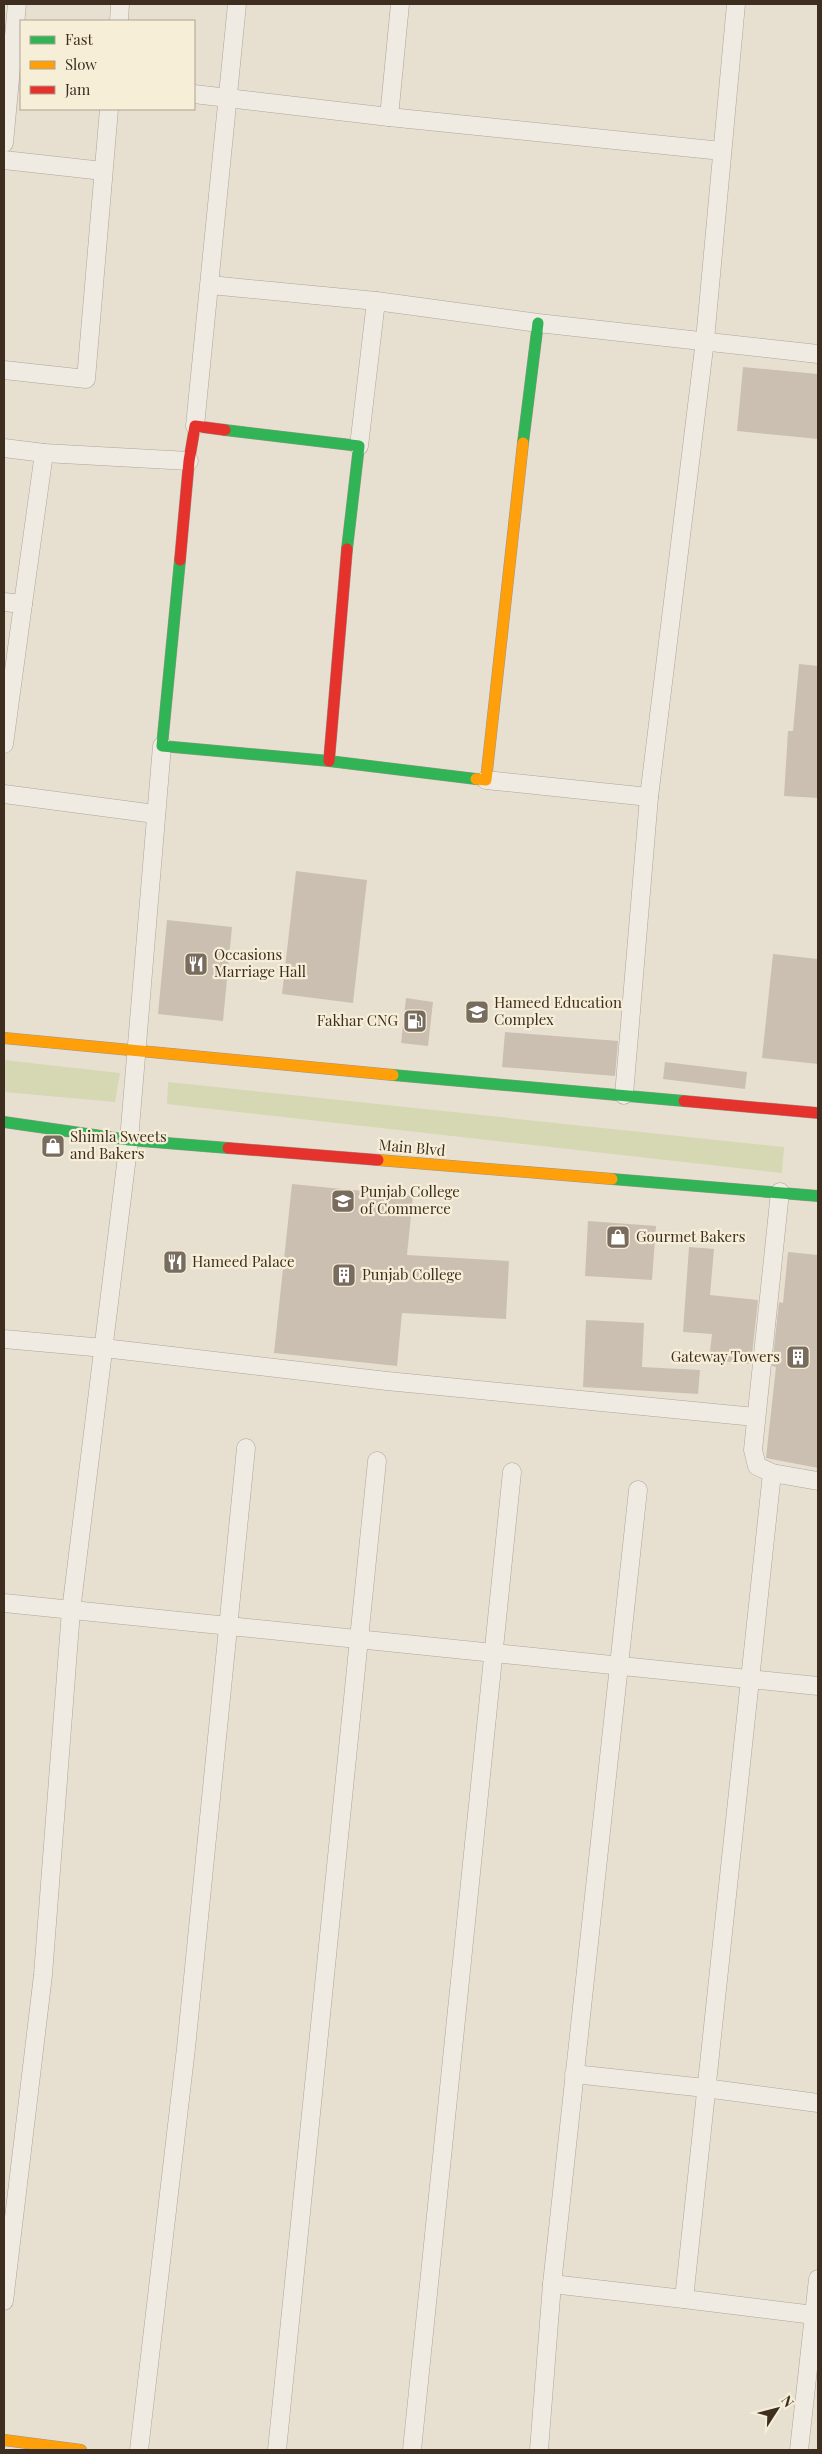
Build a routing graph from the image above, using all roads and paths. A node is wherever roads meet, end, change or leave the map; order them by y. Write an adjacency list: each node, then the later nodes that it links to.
1 (17, 4): 11 (street)
2 (120, 4): 6 (street)
3 (237, 4): 8 (street)
4 (400, 4): 10 (street)
5 (736, 4): 12 (street)
6 (119, 20)
7 (195, 94): 8 (street)
8 (227, 98): 10 (street); 15 (street)
9 (110, 110): 14 (street)
10 (389, 117): 12 (street)
11 (4, 143)
12 (722, 151): 18 (street)
13 (4, 160): 14 (street)
14 (103, 171): 20 (street)
15 (210, 285): 16 (street); 21 (street)
16 (376, 301): 17 (street); 22 (street)
17 (538, 323): 18 (street); 31 (street)
18 (705, 340): 19 (street); 33 (street)
19 (818, 354)
20 (4, 370)
21 (195, 426): 22 (street); 25 (street)
22 (359, 446): 30 (street)
23 (4, 448): 24 (street)
24 (44, 453): 25 (street); 27 (street)
25 (189, 461): 29 (street)
26 (4, 602): 27 (street)
27 (23, 604): 28 (street)
28 (4, 744)
29 (162, 746): 30 (street); 34 (street)
30 (329, 761): 31 (street)
31 (486, 780): 33 (street)
32 (4, 794): 34 (street)
33 (648, 797): 37 (street)
34 (155, 814): 36 (street)
35 (4, 1038): 36 (street)
36 (135, 1052): 37 (street); 40 (street)
37 (624, 1095): 38 (street)
38 (818, 1113)
39 (4, 1122): 40 (street, Main Blvd)
40 (129, 1140): 41 (street, Main Blvd); 44 (street)
41 (780, 1192): 42 (street, Main Blvd); 45 (street)
42 (818, 1196)
43 (4, 1339): 44 (street)
44 (104, 1348): 45 (street); 53 (street)
45 (755, 1417): 49 (street)
46 (246, 1448): 54 (street)
47 (377, 1461): 55 (street)
48 (512, 1472): 56 (street)
49 (772, 1474): 50 (street); 58 (street)
50 (818, 1481)
51 (638, 1490): 57 (street)
52 (4, 1603): 53 (street)
53 (71, 1611): 54 (street); 66 (street)
54 (230, 1625): 55 (street); 71 (street)
55 (359, 1639): 56 (street); 72 (street)
56 (492, 1653): 57 (street); 73 (street)
57 (618, 1667): 58 (street); 60 (street)
58 (752, 1681): 59 (street); 61 (street)
59 (818, 1686)
60 (574, 2074): 61 (street); 64 (street)
61 (705, 2088): 62 (street); 65 (street)
62 (818, 2103)
63 (818, 2279): 67 (street)
64 (552, 2284): 65 (street); 74 (street)
65 (684, 2299): 67 (street)
66 (4, 2302)
67 (814, 2315): 75 (street)
68 (4, 2440): 69 (street)
69 (75, 2450): 70 (street)
70 (81, 2450)
71 (139, 2450)
72 (277, 2450)
73 (412, 2450)
74 (539, 2450)
75 (800, 2450)

